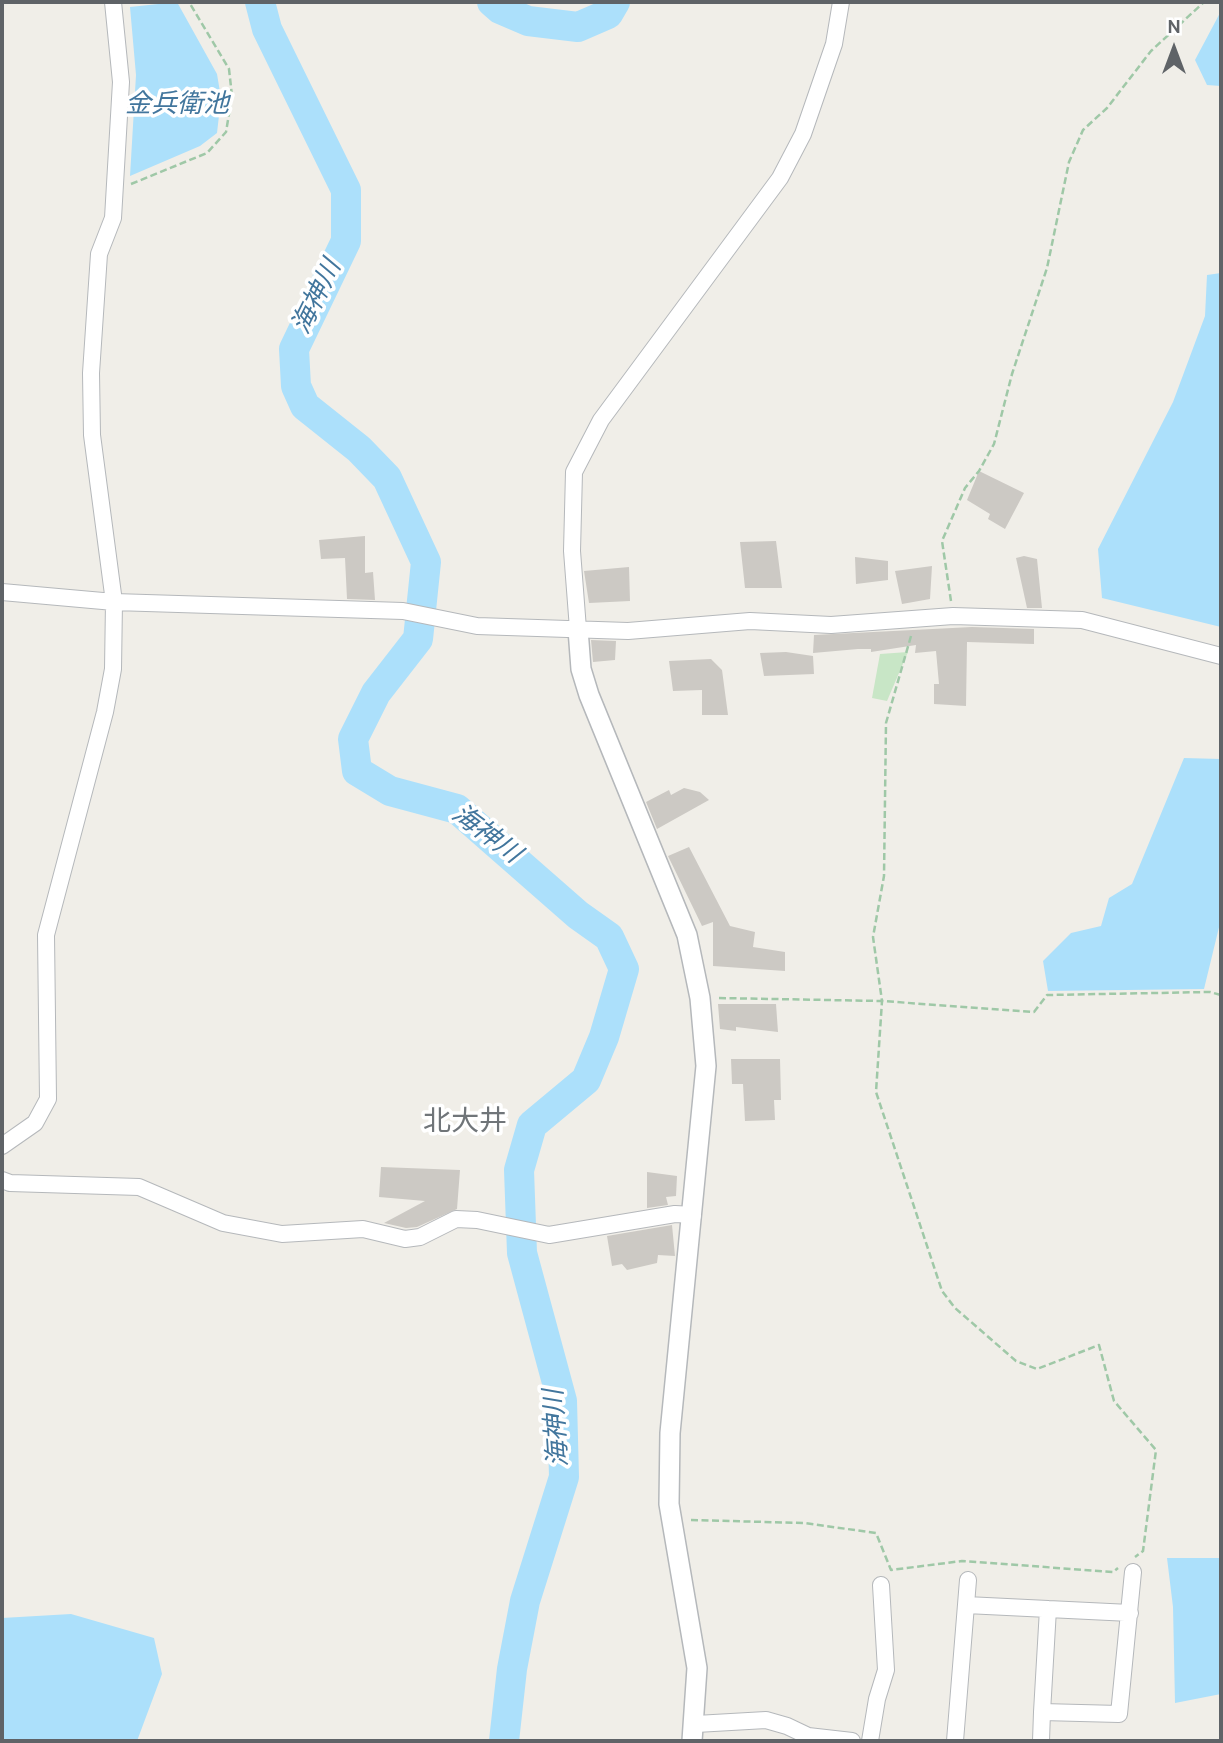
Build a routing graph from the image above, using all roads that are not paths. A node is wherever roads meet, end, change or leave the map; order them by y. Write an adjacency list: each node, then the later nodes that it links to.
1 (113, 2): 4 (street)
2 (841, 2): 5 (street)
3 (2, 592): 4 (street)
4 (114, 601): 5 (street); 7 (street)
5 (578, 629): 6 (street); 9 (street)
6 (1221, 656)
7 (4, 1140)
8 (2, 1180): 9 (street)
9 (693, 1215): 17 (street)
10 (1130, 1565): 15 (street)
11 (968, 1580): 13 (street)
12 (881, 1586): 19 (street)
13 (966, 1605): 14 (street); 20 (street)
14 (1048, 1609): 15 (street); 16 (street)
15 (1130, 1613): 16 (street)
16 (1042, 1712): 21 (street)
17 (694, 1733): 18 (street)
18 (852, 1741)
19 (870, 1741)
20 (956, 1741)
21 (1041, 1741)

